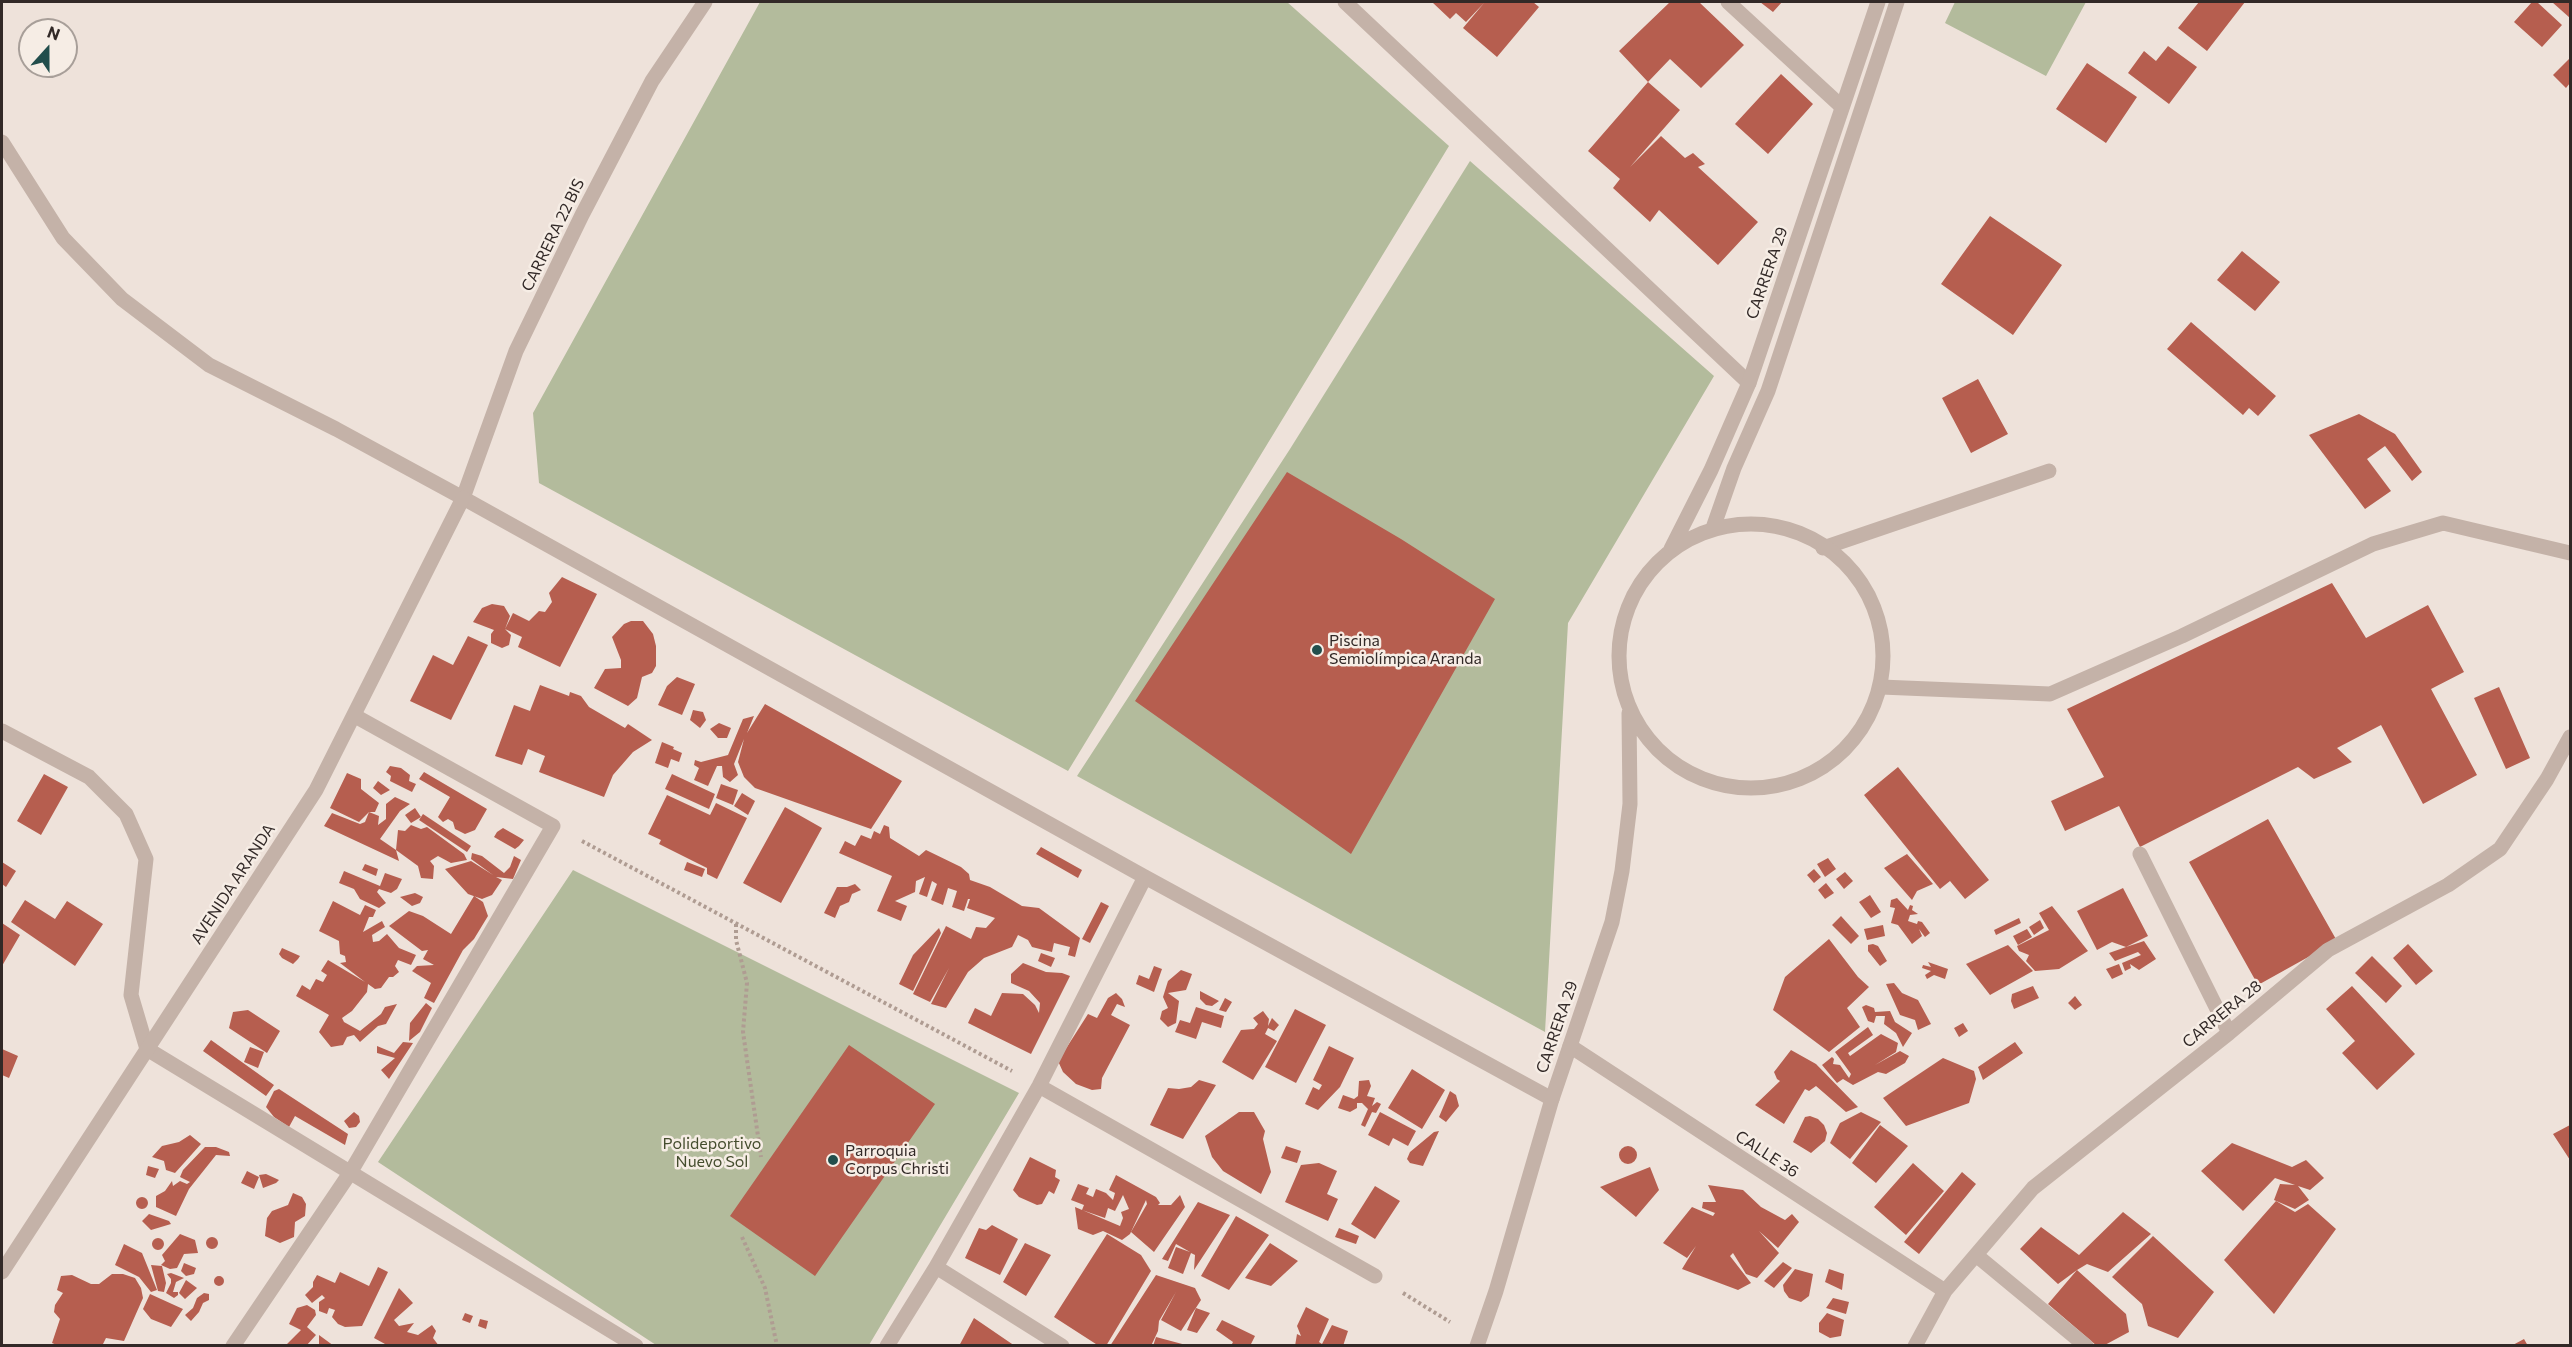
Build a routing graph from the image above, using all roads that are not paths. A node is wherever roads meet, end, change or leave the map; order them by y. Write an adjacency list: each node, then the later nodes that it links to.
1 (705, 2): 10 (street, CARRERA 22 BIS)
2 (1345, 2): 8 (street)
3 (1728, 2): 6 (street)
4 (1878, 2): 6 (street, CARRERA 29)
5 (1897, 2): 11 (street)
6 (1842, 107): 8 (street, CARRERA 29)
7 (2, 142): 10 (street)
8 (1749, 383): 13 (street, CARRERA 29)
9 (2049, 471): 12 (street)
10 (463, 498): 17 (street, AVENIDA ARANDA); 21 (street)
11 (1713, 528): 12 (street); 13 (street)
12 (1824, 548): 15 (street)
13 (1671, 549): 16 (street)
14 (2571, 554): 15 (street)
15 (1881, 687): 16 (street)
16 (1629, 713): 23 (street, CARRERA 29)
17 (355, 716): 24 (street, AVENIDA ARANDA); 27 (street)
18 (2, 731): 24 (street)
19 (2571, 737): 22 (street, CARRERA 28)
20 (2140, 854): 22 (street)
21 (1145, 877): 25 (street); 26 (street)
22 (2229, 1033): 28 (street, CARRERA 28)
23 (1570, 1046): 26 (street, CARRERA 29); 32 (street, CALLE 36)
24 (147, 1048): 27 (street); 30 (street, AVENIDA ARANDA)
25 (1039, 1086): 29 (street); 31 (street)
26 (1552, 1099): 33 (street, CARRERA 29)
27 (350, 1173): 34 (street); 35 (street)
28 (1976, 1255): 32 (street, CARRERA 28); 39 (street)
29 (936, 1267): 36 (street); 37 (street)
30 (2, 1272)
31 (1375, 1276)
32 (1945, 1291): 38 (street, CARRERA 28)
33 (1478, 1342)
34 (233, 1346)
35 (636, 1346)
36 (886, 1346)
37 (1062, 1346)
38 (1915, 1346)
39 (2086, 1346)

